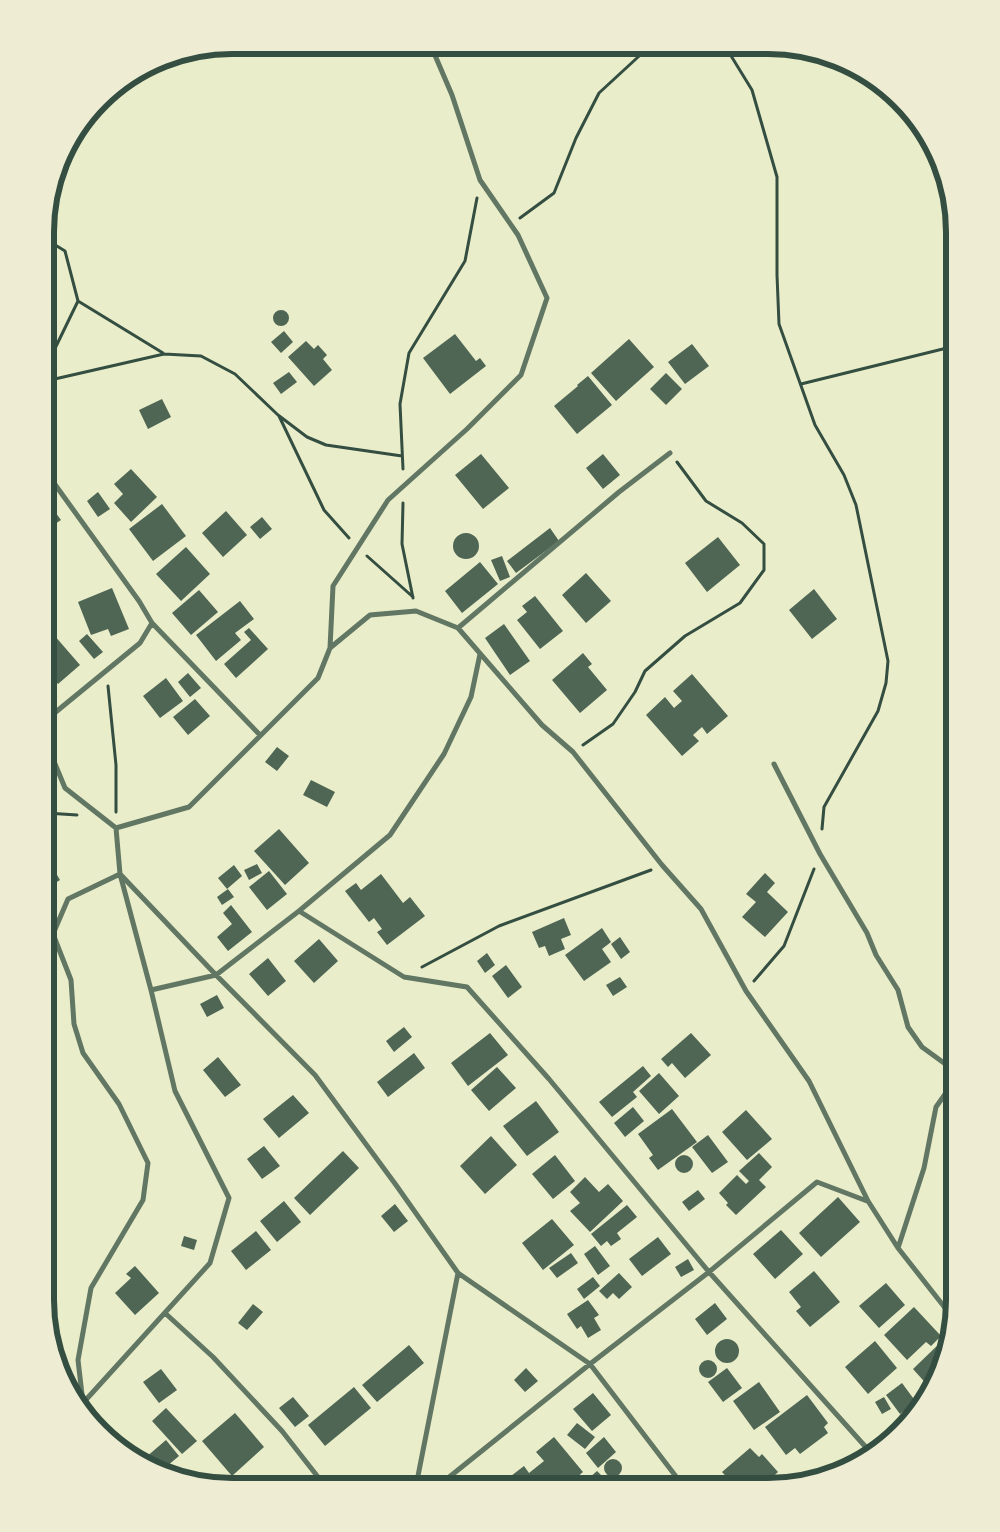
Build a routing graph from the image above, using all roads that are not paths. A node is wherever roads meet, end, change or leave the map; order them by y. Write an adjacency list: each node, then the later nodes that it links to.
1 (434, 54): 6 (street)
2 (670, 453): 5 (street)
3 (54, 483): 4 (street)
4 (152, 623): 8 (street); 9 (street)
5 (458, 628): 6 (street); 7 (street)
6 (330, 648): 9 (street)
7 (480, 654): 14 (street); 21 (street)
8 (54, 713)
9 (260, 735): 12 (street)
10 (54, 761): 12 (street)
11 (774, 764): 19 (street)
12 (116, 828): 13 (street)
13 (120, 874): 15 (street); 17 (street); 18 (street)
14 (300, 910): 17 (street); 23 (street)
15 (54, 932)
16 (54, 937): 28 (street)
17 (216, 975): 18 (street); 24 (street)
18 (152, 990): 26 (street)
19 (946, 1064)
20 (946, 1093): 22 (street)
21 (868, 1201): 22 (street); 23 (street)
22 (898, 1248): 25 (street)
23 (709, 1272): 27 (street); 30 (street)
24 (458, 1273): 27 (street); 32 (street)
25 (946, 1309)
26 (165, 1313): 29 (street); 31 (street)
27 (590, 1364): 33 (street); 34 (street)
28 (81, 1394)
29 (86, 1402)
30 (867, 1448)
31 (318, 1478)
32 (418, 1478)
33 (448, 1478)
34 (677, 1478)

